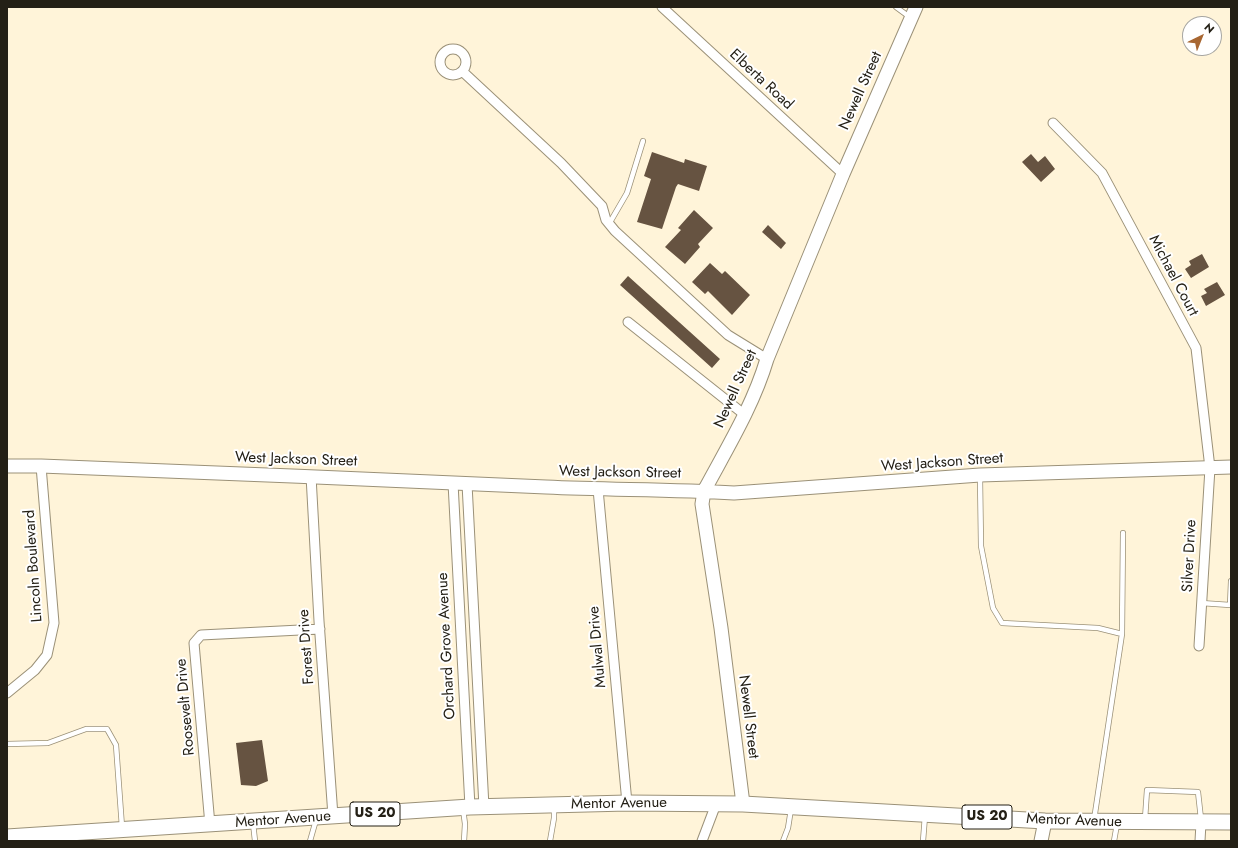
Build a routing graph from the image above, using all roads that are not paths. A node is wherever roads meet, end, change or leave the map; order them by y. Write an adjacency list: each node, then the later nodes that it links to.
1 (662, 7): 7 (street, Elberta Road)
2 (896, 7): 3 (lane)
3 (913, 12): 7 (street, Newell Street)
4 (462, 71): 8 (street)
5 (1053, 122): 15 (street, Michael Court)
6 (643, 141): 8 (lane)
7 (843, 174): 10 (street, Newell Street)
8 (609, 224): 10 (street)
9 (628, 322): 11 (street)
10 (767, 359): 11 (street, Newell Street)
11 (745, 415): 21 (street, Newell Street)
12 (7, 466): 13 (street, West Jackson Street)
13 (41, 466): 16 (street, West Jackson Street); 28 (street, Lincoln Boulevard)
14 (1231, 466): 15 (street, West Jackson Street)
15 (1210, 468): 17 (street, West Jackson Street); 24 (street, Silver Drive)
16 (311, 476): 18 (street, West Jackson Street); 25 (street, Forest Drive)
17 (980, 476): 21 (street, West Jackson Street); 26 (lane)
18 (453, 483): 19 (street, West Jackson Street); 34 (street, Orchard Grove Avenue)
19 (467, 484): 20 (street, West Jackson Street); 34 (street, Orchard Grove Avenue)
20 (598, 489): 21 (street, West Jackson Street); 30 (street, Mulwal Drive)
21 (704, 491): 32 (street, Newell Street)
22 (1123, 532): 26 (lane)
23 (1231, 581): 24 (lane)
24 (1202, 603): 27 (street, Silver Drive)
25 (320, 629): 37 (street, Forest Drive); 46 (street, Roosevelt Drive)
26 (1122, 634): 41 (lane)
27 (1199, 646)
28 (7, 693)
29 (7, 744): 47 (lane)
30 (627, 803): 31 (main road, Mentor Avenue / US 20); 33 (main road, Mentor Avenue / US 20)
31 (716, 804): 32 (main road, Mentor Avenue / US 20); 53 (street)
32 (743, 804): 35 (main road, Mentor Avenue / US 20)
33 (554, 805): 34 (main road, Mentor Avenue / US 20); 52 (lane)
34 (472, 807): 37 (main road, Mentor Avenue / US 20); 51 (lane)
35 (792, 807): 36 (main road, Mentor Avenue / US 20); 54 (lane)
36 (925, 814): 39 (main road, Mentor Avenue / US 20); 55 (lane)
37 (333, 816): 38 (main road, Mentor Avenue / US 20)
38 (316, 818): 40 (main road, Mentor Avenue / US 20); 50 (lane)
39 (1045, 821): 41 (main road, Mentor Avenue / US 20); 56 (street)
40 (253, 822): 46 (main road, Mentor Avenue / US 20); 49 (lane)
41 (1094, 822): 42 (main road, Mentor Avenue / US 20)
42 (1117, 822): 43 (main road, Mentor Avenue / US 20); 57 (lane)
43 (1145, 822): 44 (main road, Mentor Avenue / US 20); 44 (lane)
44 (1201, 822): 45 (main road, Mentor Avenue / US 20); 58 (street)
45 (1231, 822)
46 (210, 825): 47 (main road, Mentor Avenue / US 20)
47 (123, 830): 48 (main road, Mentor Avenue / US 20)
48 (7, 837)
49 (255, 841)
50 (310, 841)
51 (464, 841)
52 (550, 841)
53 (702, 841)
54 (783, 841)
55 (923, 841)
56 (1041, 841)
57 (1114, 841)
58 (1200, 841)

